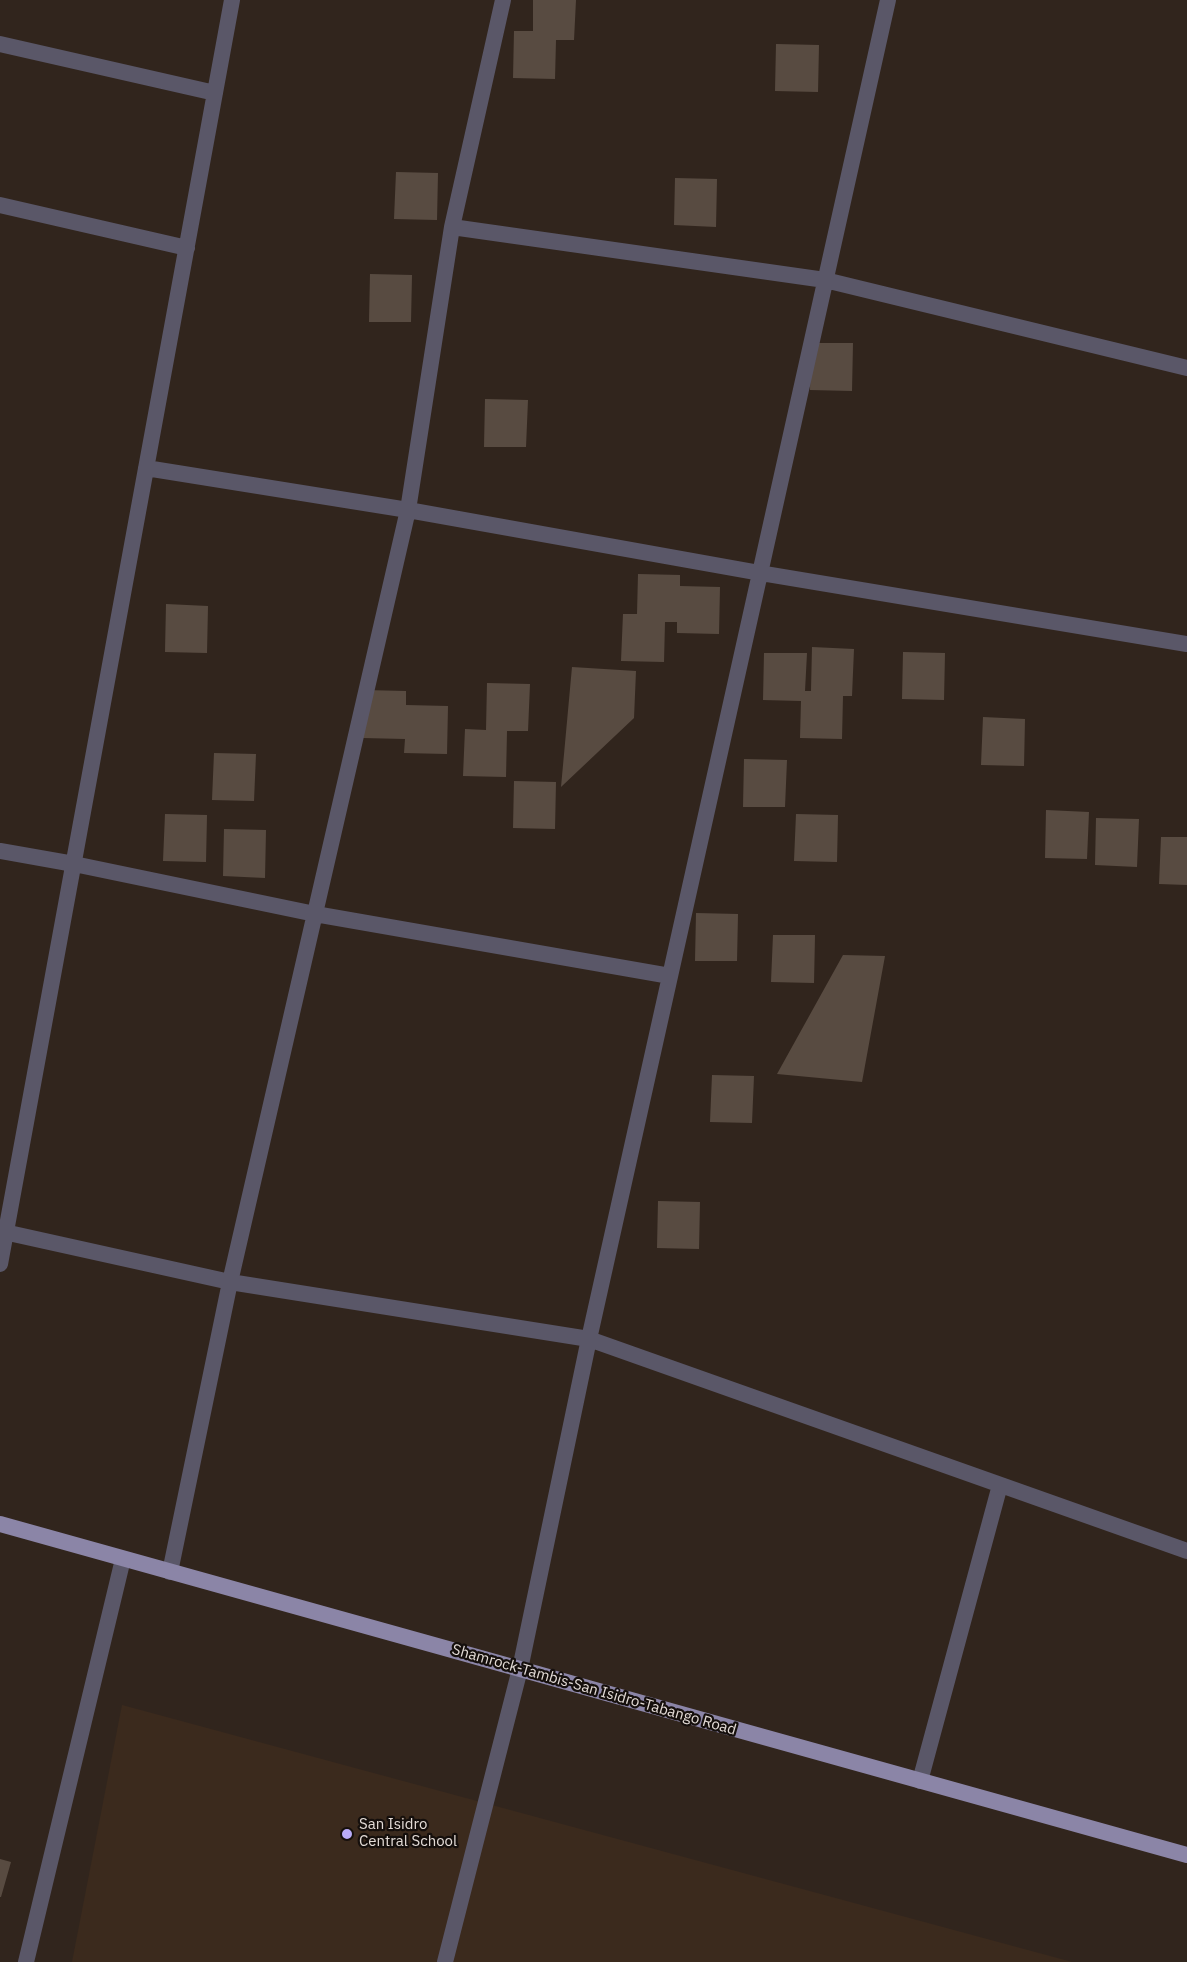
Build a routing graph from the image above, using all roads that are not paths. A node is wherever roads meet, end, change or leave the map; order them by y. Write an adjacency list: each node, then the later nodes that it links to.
1 (232, 0): 5 (street)
2 (503, 0): 7 (street)
3 (888, 0): 9 (street)
4 (0, 44): 5 (street)
5 (215, 93): 8 (street)
6 (0, 205): 8 (street)
7 (452, 227): 9 (street); 12 (street)
8 (187, 248): 11 (street)
9 (825, 280): 10 (street); 13 (street)
10 (1187, 368)
11 (146, 468): 12 (street); 16 (street)
12 (408, 510): 13 (street); 17 (street)
13 (760, 573): 14 (street); 18 (street)
14 (1187, 644)
15 (0, 851): 16 (street)
16 (74, 864): 17 (street); 19 (street)
17 (315, 914): 18 (street); 21 (street)
18 (670, 976): 22 (street)
19 (3, 1232): 20 (street); 21 (street)
20 (0, 1264)
21 (230, 1282): 22 (street); 27 (street)
22 (590, 1339): 23 (street); 28 (street)
23 (1000, 1485): 25 (street); 29 (street)
24 (0, 1524): 26 (main road, Shamrock-Tambis-San Isidro-Tabango Road)
25 (1187, 1551)
26 (123, 1559): 27 (main road, Shamrock-Tambis-San Isidro-Tabango Road); 31 (street)
27 (170, 1572): 28 (main road, Shamrock-Tambis-San Isidro-Tabango Road)
28 (520, 1669): 29 (main road, Shamrock-Tambis-San Isidro-Tabango Road); 32 (street)
29 (920, 1781): 30 (main road, Shamrock-Tambis-San Isidro-Tabango Road)
30 (1187, 1855)
31 (26, 1962)
32 (445, 1962)

